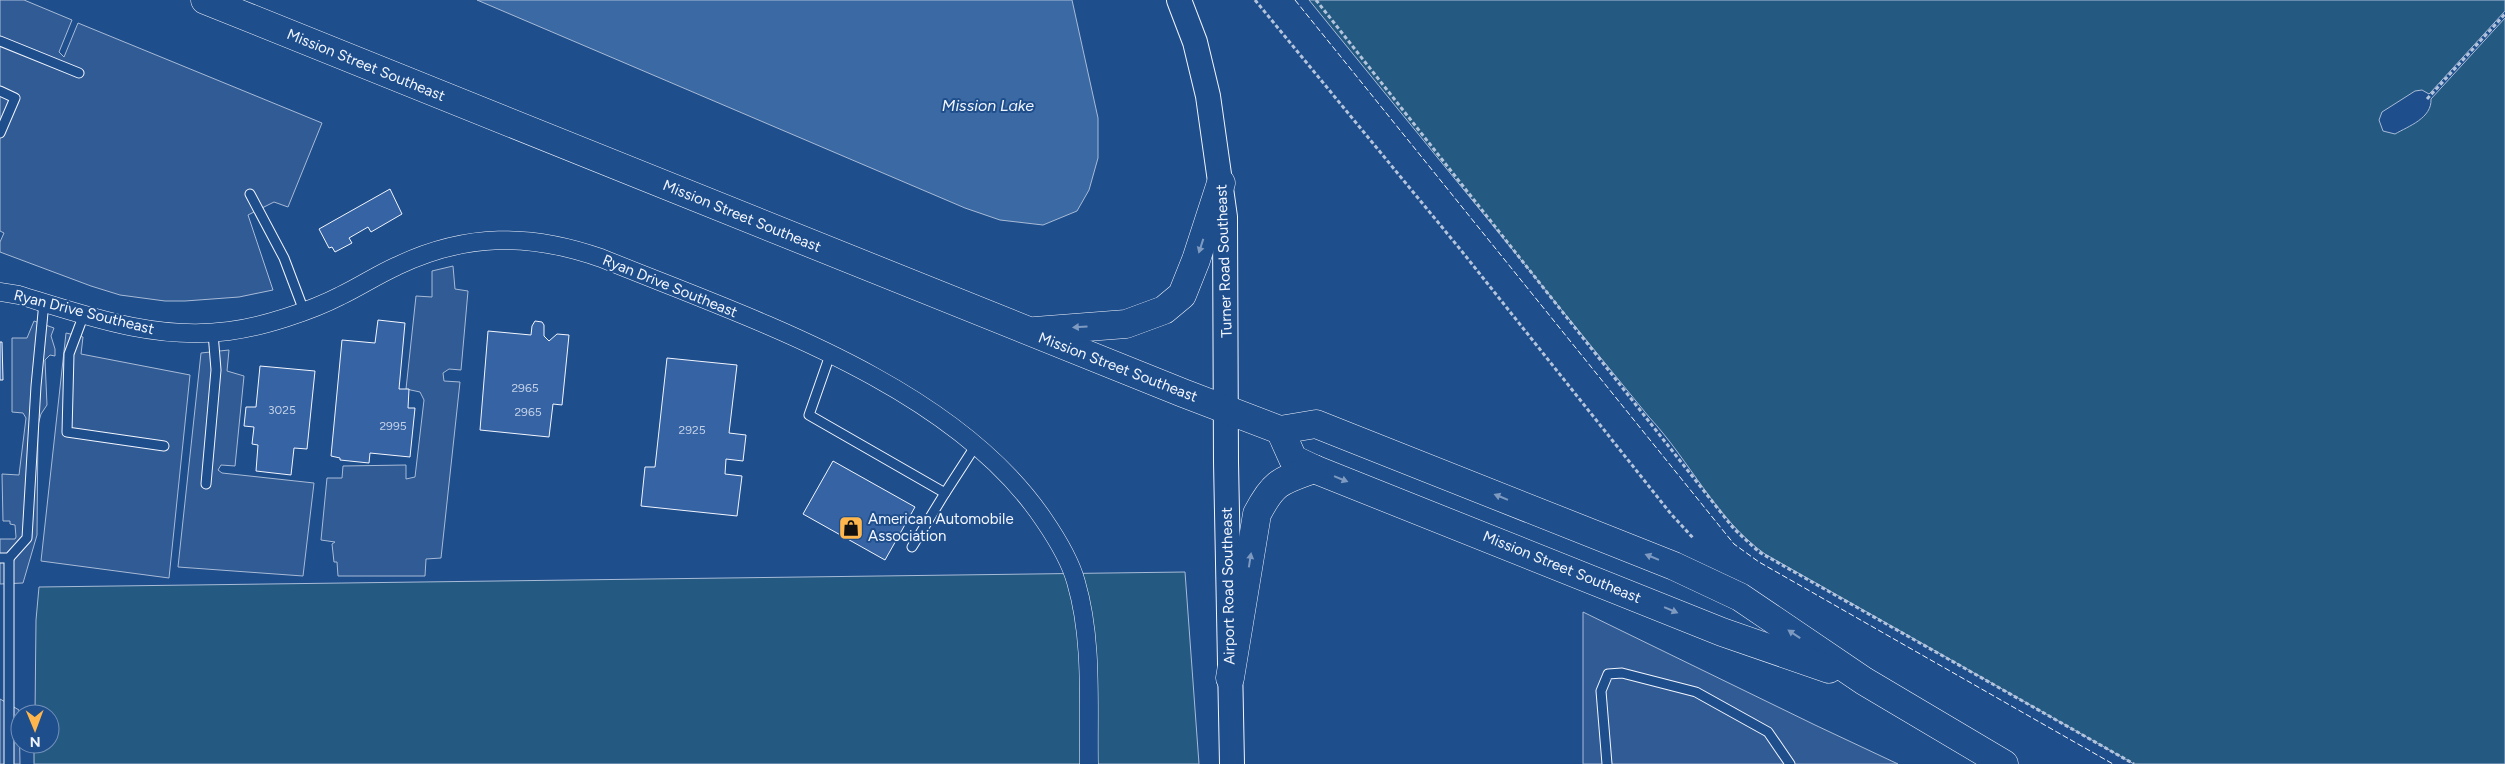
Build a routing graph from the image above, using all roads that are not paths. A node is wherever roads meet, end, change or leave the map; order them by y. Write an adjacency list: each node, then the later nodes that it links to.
1 (205, 0): 13 (highway, Mission Street Southeast)
2 (1179, 0): 7 (main road, Turner Road Southeast)
3 (0, 41): 4 (lane)
4 (79, 73)
5 (0, 91): 6 (lane)
6 (0, 133)
7 (1221, 183): 13 (highway, one-way to 13); 16 (main road, Turner Road Southeast)
8 (250, 194): 11 (lane)
9 (0, 292): 10 (street, Ryan Drive Southeast)
10 (44, 302): 12 (street, Ryan Drive Southeast); 24 (lane)
11 (304, 311): 14 (street, Ryan Drive Southeast); 15 (street, Ryan Drive Southeast)
12 (84, 314): 14 (street, Ryan Drive Southeast); 19 (lane)
13 (1028, 332): 16 (highway, Mission Street Southeast)
14 (213, 333): 21 (lane)
15 (830, 355): 18 (street, Ryan Drive Southeast); 22 (lane)
16 (1225, 408): 17 (highway, Mission Street Southeast); 25 (main road, Airport Road Southeast)
17 (1280, 430): 20 (highway, Mission Street Southeast); 26 (highway, Mission Street Southeast, one-way to 17)
18 (976, 445): 22 (lane); 29 (street, Ryan Drive Southeast)
19 (164, 446)
20 (1314, 469): 25 (highway, one-way to 20); 26 (highway, Mission Street Southeast, one-way to 26)
21 (206, 484)
22 (946, 493): 23 (lane)
23 (912, 547)
24 (5, 558): 27 (lane)
25 (1230, 678): 30 (main road, Airport Road Southeast)
26 (1864, 681): 33 (highway, Mission Street Southeast)
27 (4, 711): 28 (lane)
28 (9, 764)
29 (1089, 764)
30 (1232, 764)
31 (1607, 764): 32 (lane)
32 (1790, 764)
33 (2004, 764)

